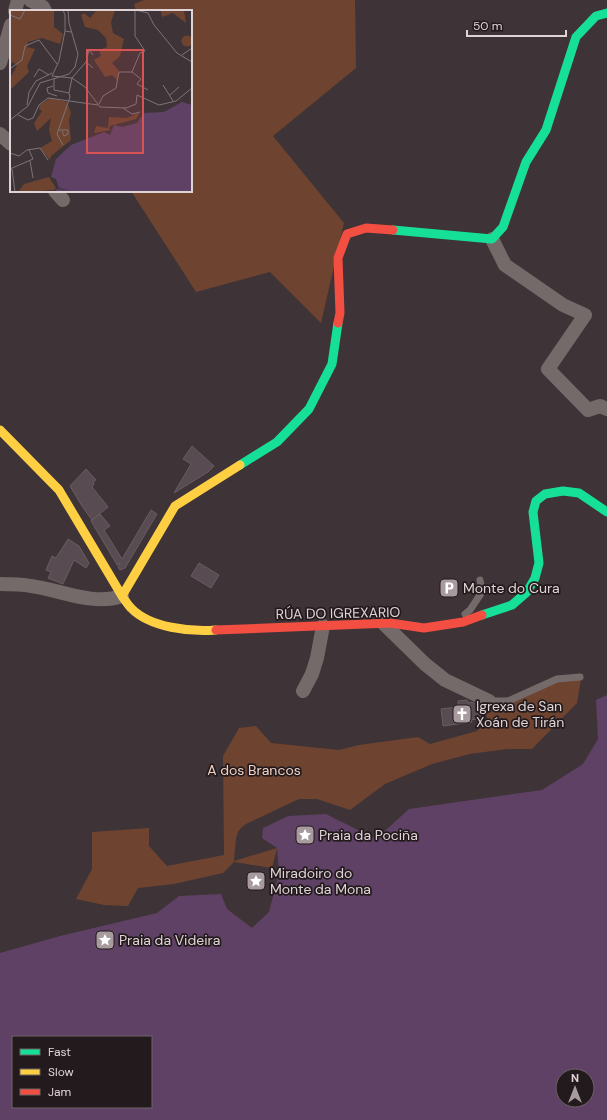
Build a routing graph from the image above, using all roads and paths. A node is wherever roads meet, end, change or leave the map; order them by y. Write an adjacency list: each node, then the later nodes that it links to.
1 (18, 0): 3 (street)
2 (30, 0): 4 (street)
3 (15, 10)
4 (44, 10)
5 (607, 13): 10 (street)
6 (10, 28): 7 (street)
7 (0, 63)
8 (0, 134): 9 (street)
9 (10, 143)
10 (492, 239): 11 (street); 16 (street)
11 (607, 409)
12 (0, 430): 16 (street, RÚA DO IGREXARIO)
13 (607, 512): 18 (street, RÚA DO IGREXARIO)
14 (480, 580): 18 (lane)
15 (0, 584): 16 (street)
16 (122, 596): 19 (street, RÚA DO IGREXARIO)
17 (383, 623): 18 (street, RÚA DO IGREXARIO); 19 (street, RÚA DO IGREXARIO); 22 (street)
18 (448, 625)
19 (323, 626): 21 (street)
20 (580, 677): 22 (lane)
21 (303, 691)
22 (489, 701)

